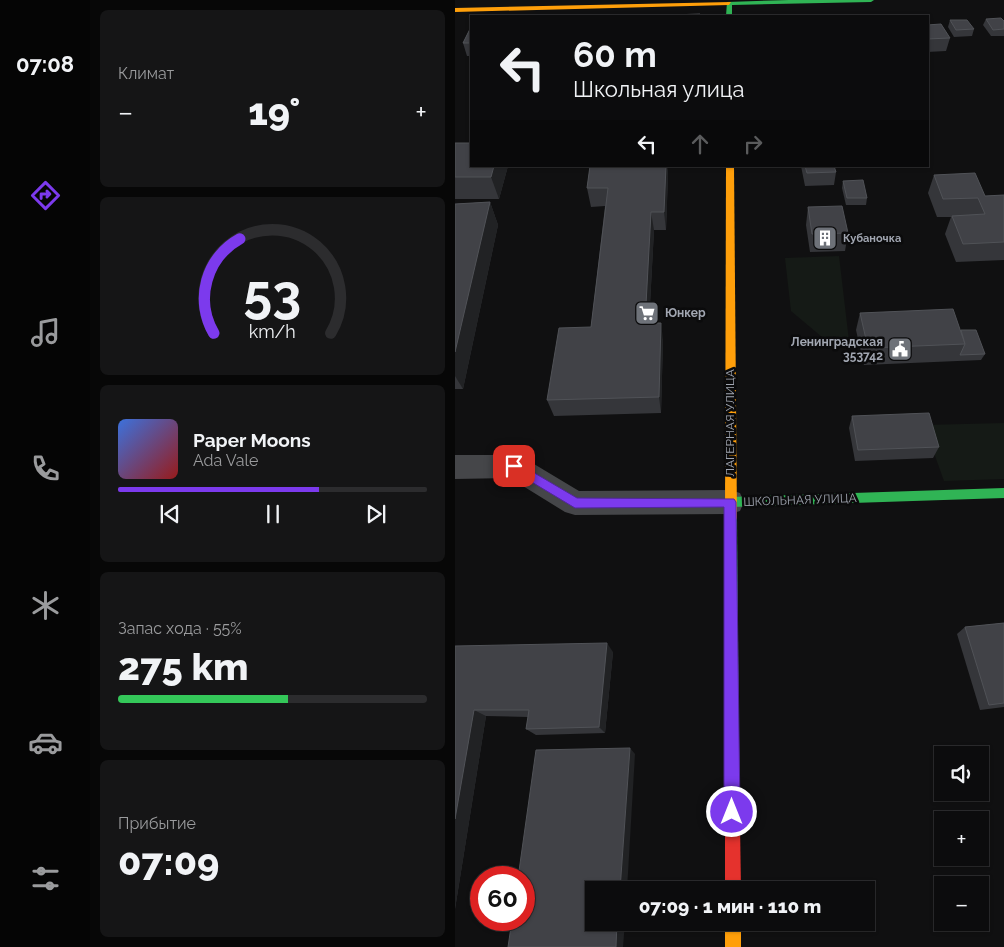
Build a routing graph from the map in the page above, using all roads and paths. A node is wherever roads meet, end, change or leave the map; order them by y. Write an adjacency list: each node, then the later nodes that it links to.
1 (871, 0): 2 (main road)
2 (729, 6): 3 (main road)
3 (455, 10)
4 (729, 167): 7 (main road, ЛАГЕРНАЯ УЛИЦА)
5 (455, 467): 7 (street, ШКОЛЬНАЯ УЛИЦА)
6 (1004, 493): 7 (main road, ШКОЛЬНАЯ УЛИЦА)
7 (730, 502): 8 (main road, ЛАГЕРНАЯ УЛИЦА)
8 (733, 881)
9 (733, 931): 10 (main road)
10 (733, 947)

